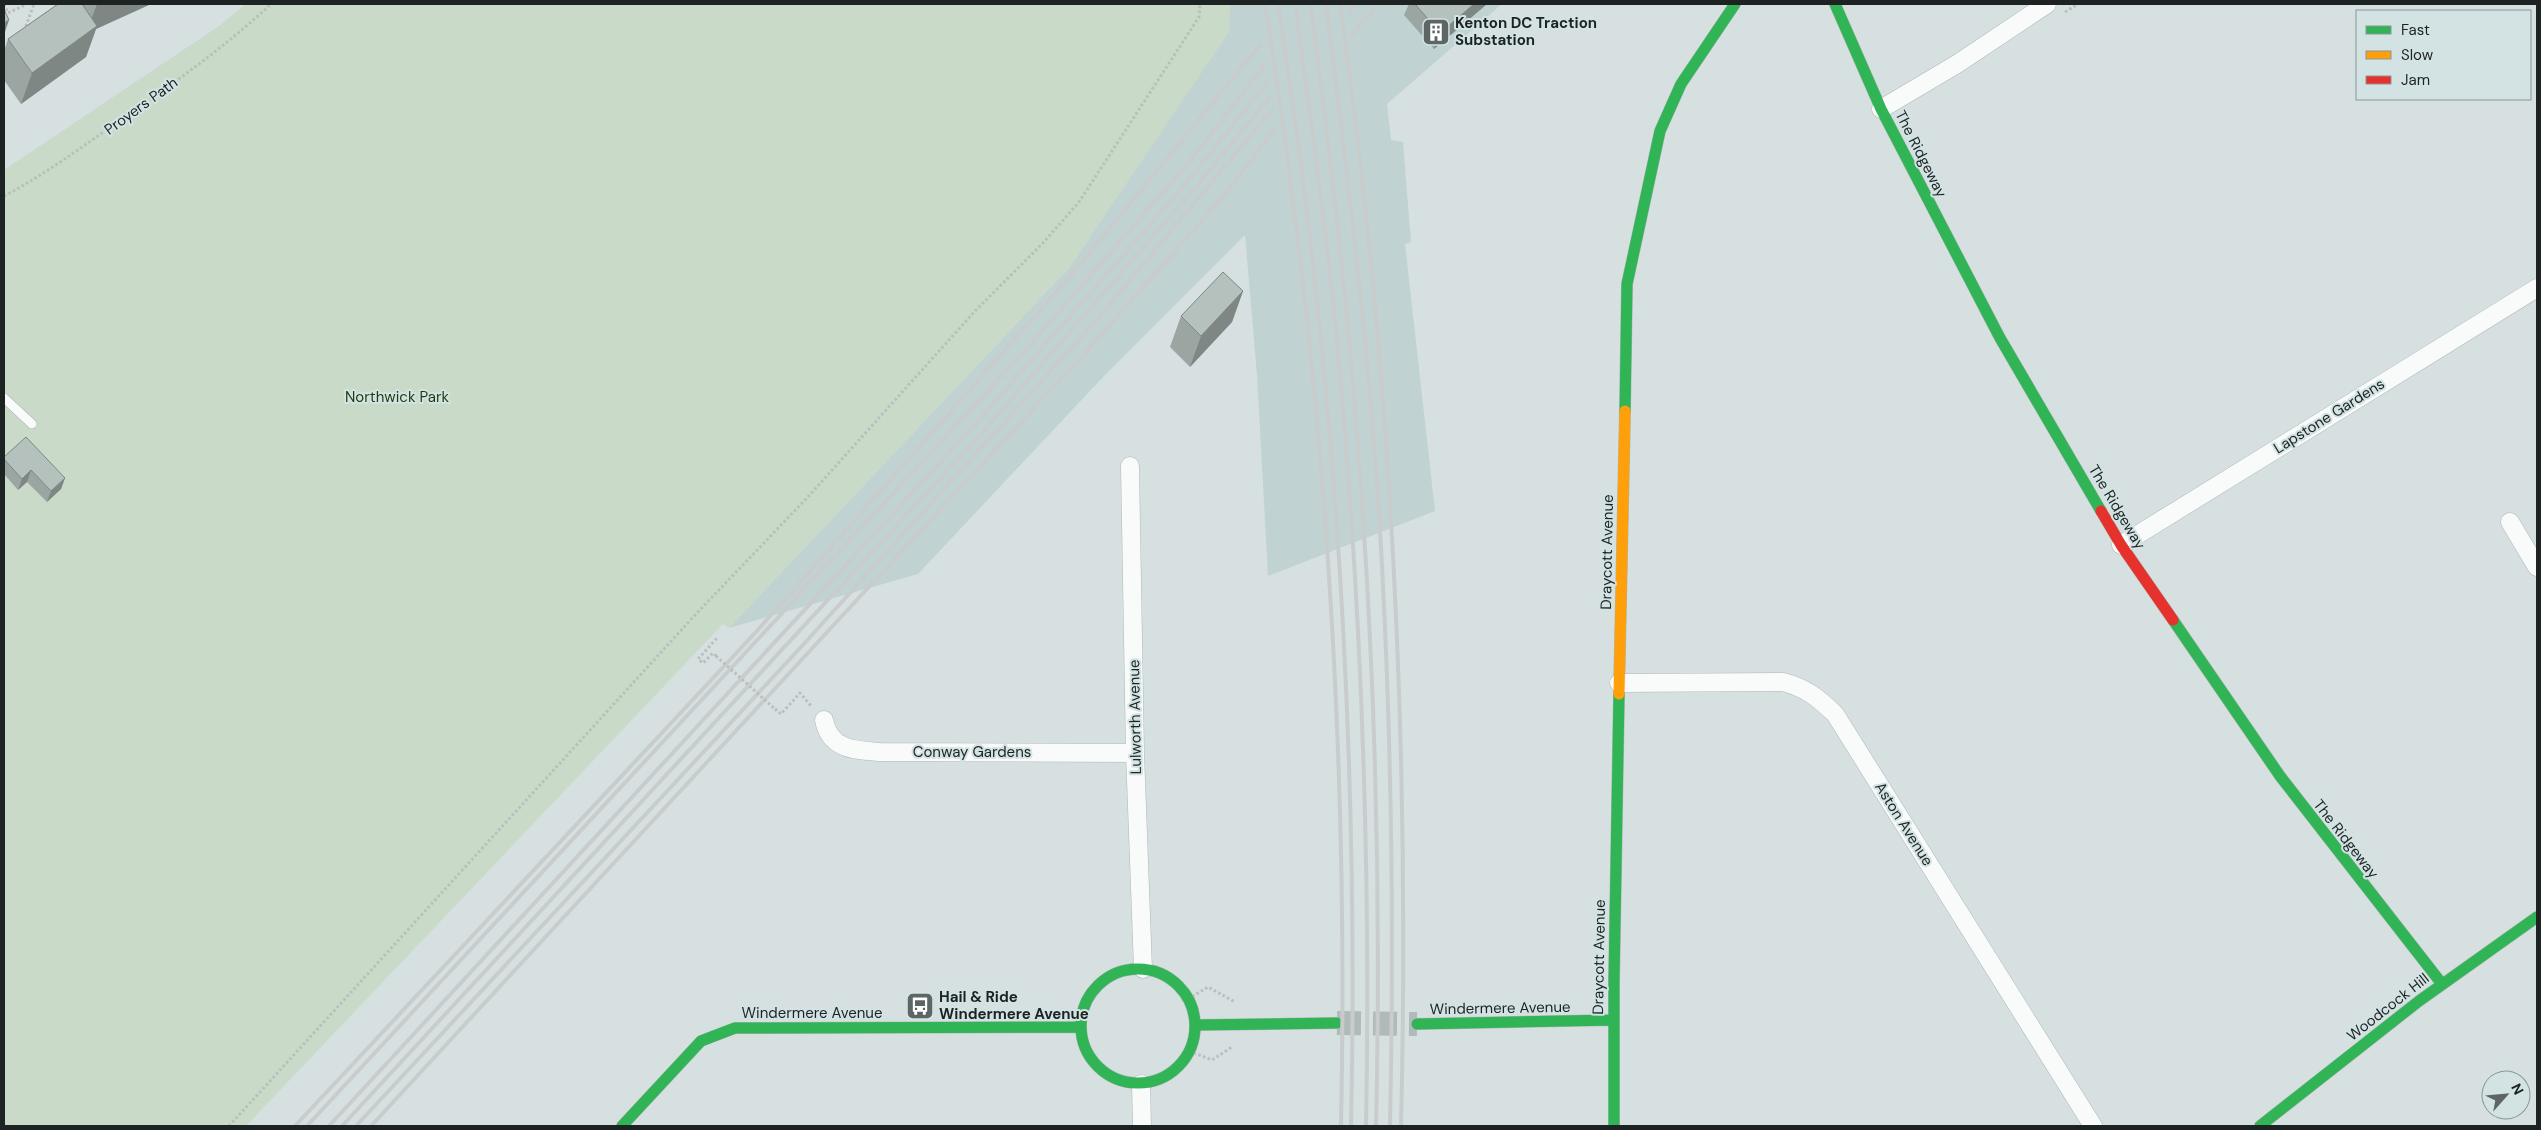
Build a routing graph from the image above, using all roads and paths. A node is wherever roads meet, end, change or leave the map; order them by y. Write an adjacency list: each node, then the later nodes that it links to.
1 (4, 4): 2 (path)
2 (27, 4)
3 (34, 4): 9 (path)
4 (271, 4): 11 (path, Proyers Path)
5 (1200, 4): 33 (path)
6 (1735, 4): 20 (street, Draycott Avenue)
7 (1835, 4): 10 (street, The Ridgeway)
8 (2047, 4): 10 (street)
9 (23, 34)
10 (1881, 109): 17 (street, The Ridgeway)
11 (4, 196)
12 (2537, 288): 17 (street, Lapstone Gardens)
13 (4, 398): 14 (lane)
14 (32, 424)
15 (1130, 466): 23 (street, Lulworth Avenue)
16 (2510, 522): 18 (street)
17 (2121, 545): 26 (street, The Ridgeway)
18 (2537, 566)
19 (718, 636): 21 (path, bridge)
20 (1619, 684): 27 (street, Draycott Avenue); 37 (street, Aston Avenue)
21 (800, 693)
22 (824, 720): 23 (street, Conway Gardens)
23 (1135, 753): 25 (street, Lulworth Avenue)
24 (2537, 918): 26 (street, Woodcock Hill)
25 (1143, 969): 30 (street); 31 (street)
26 (2442, 984): 38 (street, Woodcock Hill)
27 (1614, 1020): 29 (street, Windermere Avenue); 36 (street, Draycott Avenue)
28 (1337, 1023): 30 (street)
29 (1417, 1024)
30 (1195, 1025): 32 (street)
31 (1080, 1027): 32 (street); 34 (street, Windermere Avenue)
32 (1140, 1084): 35 (street)
33 (229, 1126)
34 (622, 1126)
35 (1142, 1126)
36 (1614, 1126)
37 (2093, 1126)
38 (2261, 1126)

